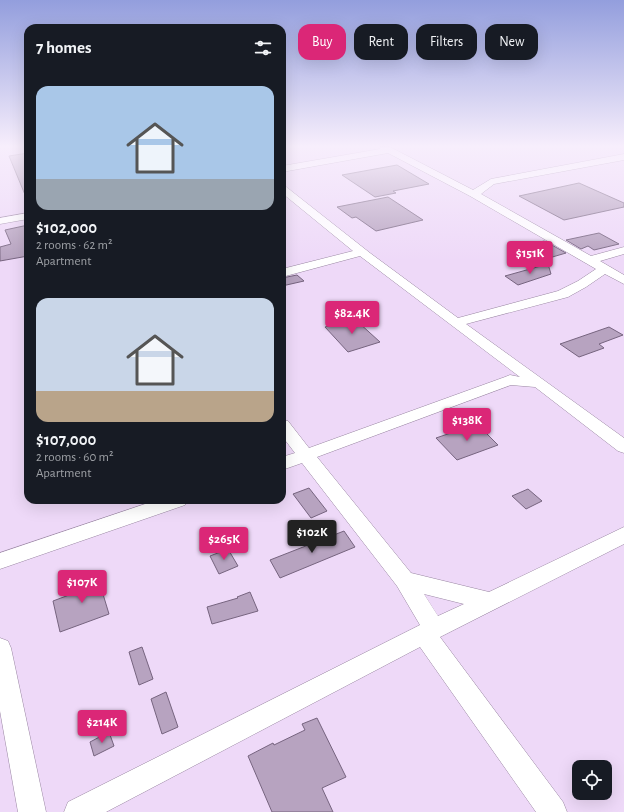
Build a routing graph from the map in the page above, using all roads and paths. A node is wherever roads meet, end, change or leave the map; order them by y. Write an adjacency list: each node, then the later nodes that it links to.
1 (456, 185): 4 (street)
2 (487, 185): 4 (street)
3 (286, 191): 8 (street)
4 (474, 194): 9 (street)
5 (24, 217): 6 (street)
6 (0, 221)
7 (624, 250): 9 (street)
8 (363, 252): 11 (street); 13 (street)
9 (589, 261): 10 (street)
10 (604, 269): 12 (street); 13 (street)
11 (286, 272)
12 (624, 280)
13 (457, 322): 14 (street)
14 (511, 363): 15 (street); 16 (street)
15 (510, 380): 16 (street); 19 (street)
16 (540, 384): 18 (street)
17 (286, 430): 19 (street)
18 (624, 447)
19 (305, 456): 20 (street); 24 (street)
20 (286, 463)
21 (166, 504): 23 (street)
22 (624, 535): 25 (street)
23 (0, 561)
24 (404, 580): 25 (street); 26 (street)
25 (490, 601): 26 (street)
26 (429, 632): 29 (street); 30 (street)
27 (0, 648): 28 (street)
28 (32, 812)
29 (78, 812)
30 (553, 812)

